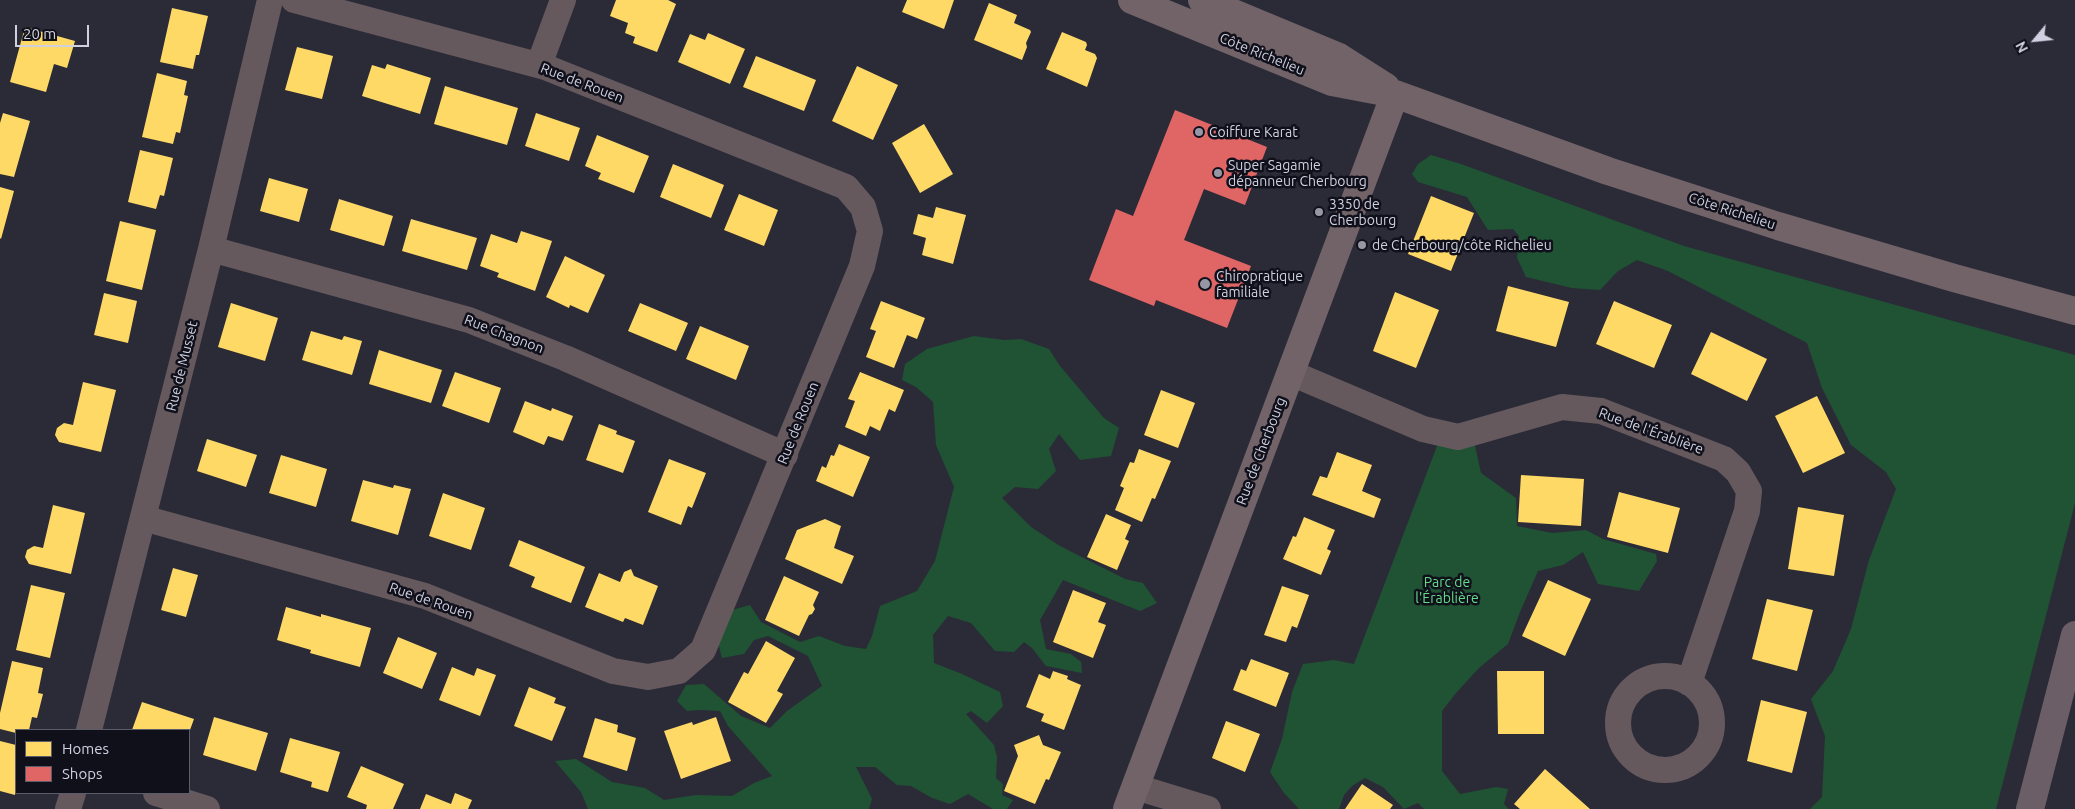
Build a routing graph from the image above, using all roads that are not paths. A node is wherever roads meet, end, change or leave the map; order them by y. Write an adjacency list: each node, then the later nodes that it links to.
1 (270, 0): 8 (street, Rue de Musset)
2 (294, 0): 6 (street, Rue de Rouen)
3 (563, 0): 6 (street)
4 (1132, 0): 7 (street, Côte Richelieu)
5 (1202, 0): 7 (street, Côte Richelieu)
6 (539, 65): 11 (street, Rue de Rouen)
7 (1395, 94): 9 (street, Côte Richelieu); 10 (street, Rue de Cherbourg)
8 (211, 249): 11 (street, Rue Chagnon); 12 (street, Rue de Musset)
9 (2075, 310)
10 (1291, 373): 14 (street, Rue de l'Érablière); 18 (street, Rue de Cherbourg)
11 (784, 455): 12 (street, Rue de Rouen)
12 (143, 518): 15 (street, Rue de Musset)
13 (2075, 635): 22 (highway)
14 (1689, 683)
15 (89, 729)
16 (73, 794): 19 (street)
17 (159, 794): 20 (street)
18 (1132, 798): 21 (street)
19 (68, 809)
20 (206, 809)
21 (1208, 809)
22 (2030, 809)

